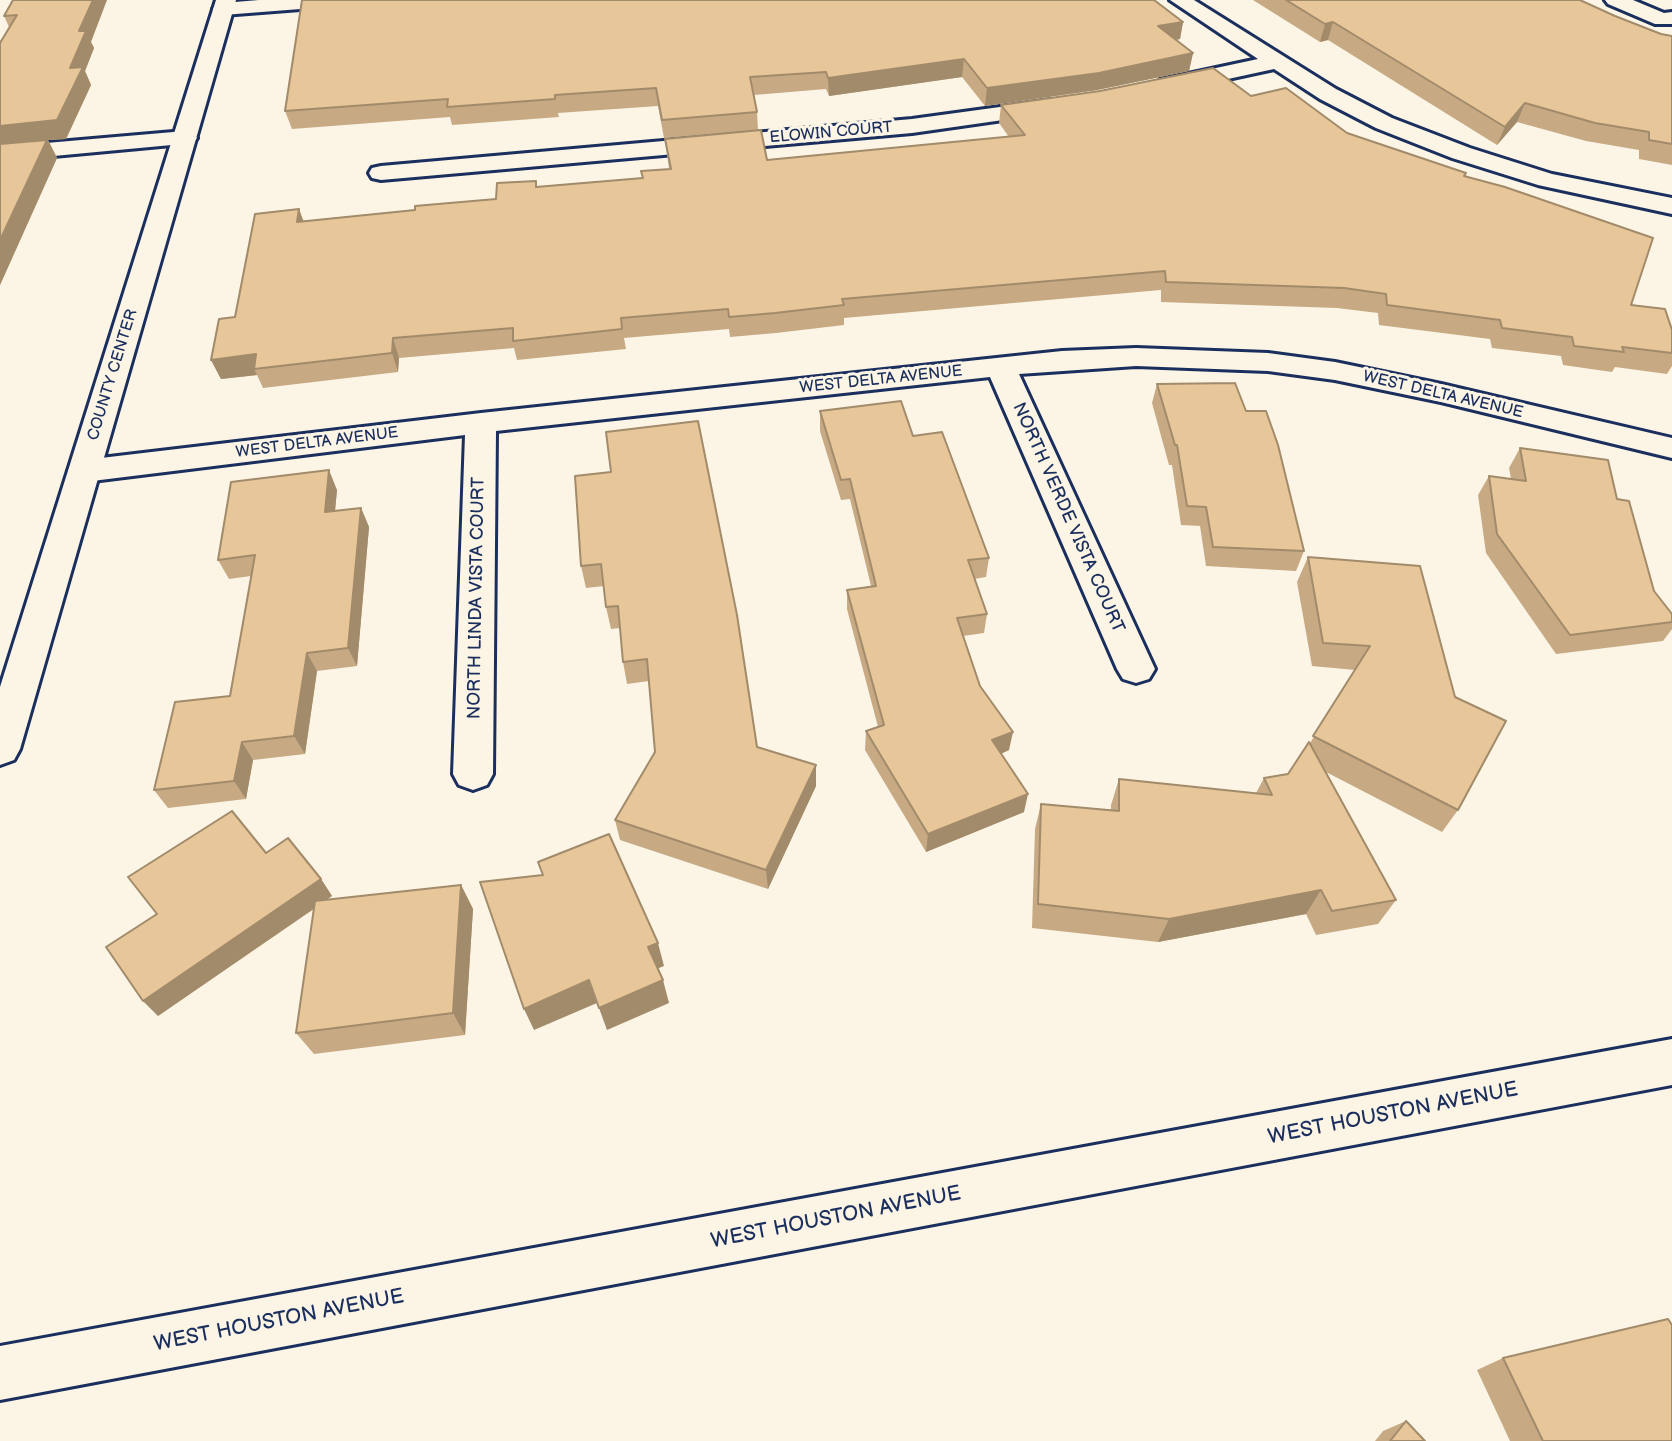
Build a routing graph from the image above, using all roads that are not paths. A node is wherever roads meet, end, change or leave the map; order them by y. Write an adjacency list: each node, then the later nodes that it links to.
1 (339, 0): 4 (street)
2 (1180, 0): 6 (street)
3 (1615, 0): 5 (street)
4 (224, 4): 9 (street, COUNTY CENTER)
5 (1667, 19)
6 (1276, 62): 7 (street); 12 (street)
7 (1148, 89)
8 (1070, 104): 11 (street, ELOWIN COURT)
9 (185, 138): 10 (street); 16 (street, COUNTY CENTER)
10 (0, 155)
11 (381, 173)
12 (1672, 206)
13 (1001, 367): 14 (street, WEST DELTA AVENUE); 15 (street, WEST DELTA AVENUE); 17 (street, NORTH VERDE VISTA COURT)
14 (481, 423): 16 (street, WEST DELTA AVENUE); 19 (street, NORTH LINDA VISTA COURT)
15 (1672, 447)
16 (84, 471): 18 (street, COUNTY CENTER)
17 (1136, 669)
18 (0, 749)
19 (473, 774)
20 (1672, 1062): 21 (street, WEST HOUSTON AVENUE)
21 (0, 1373)

